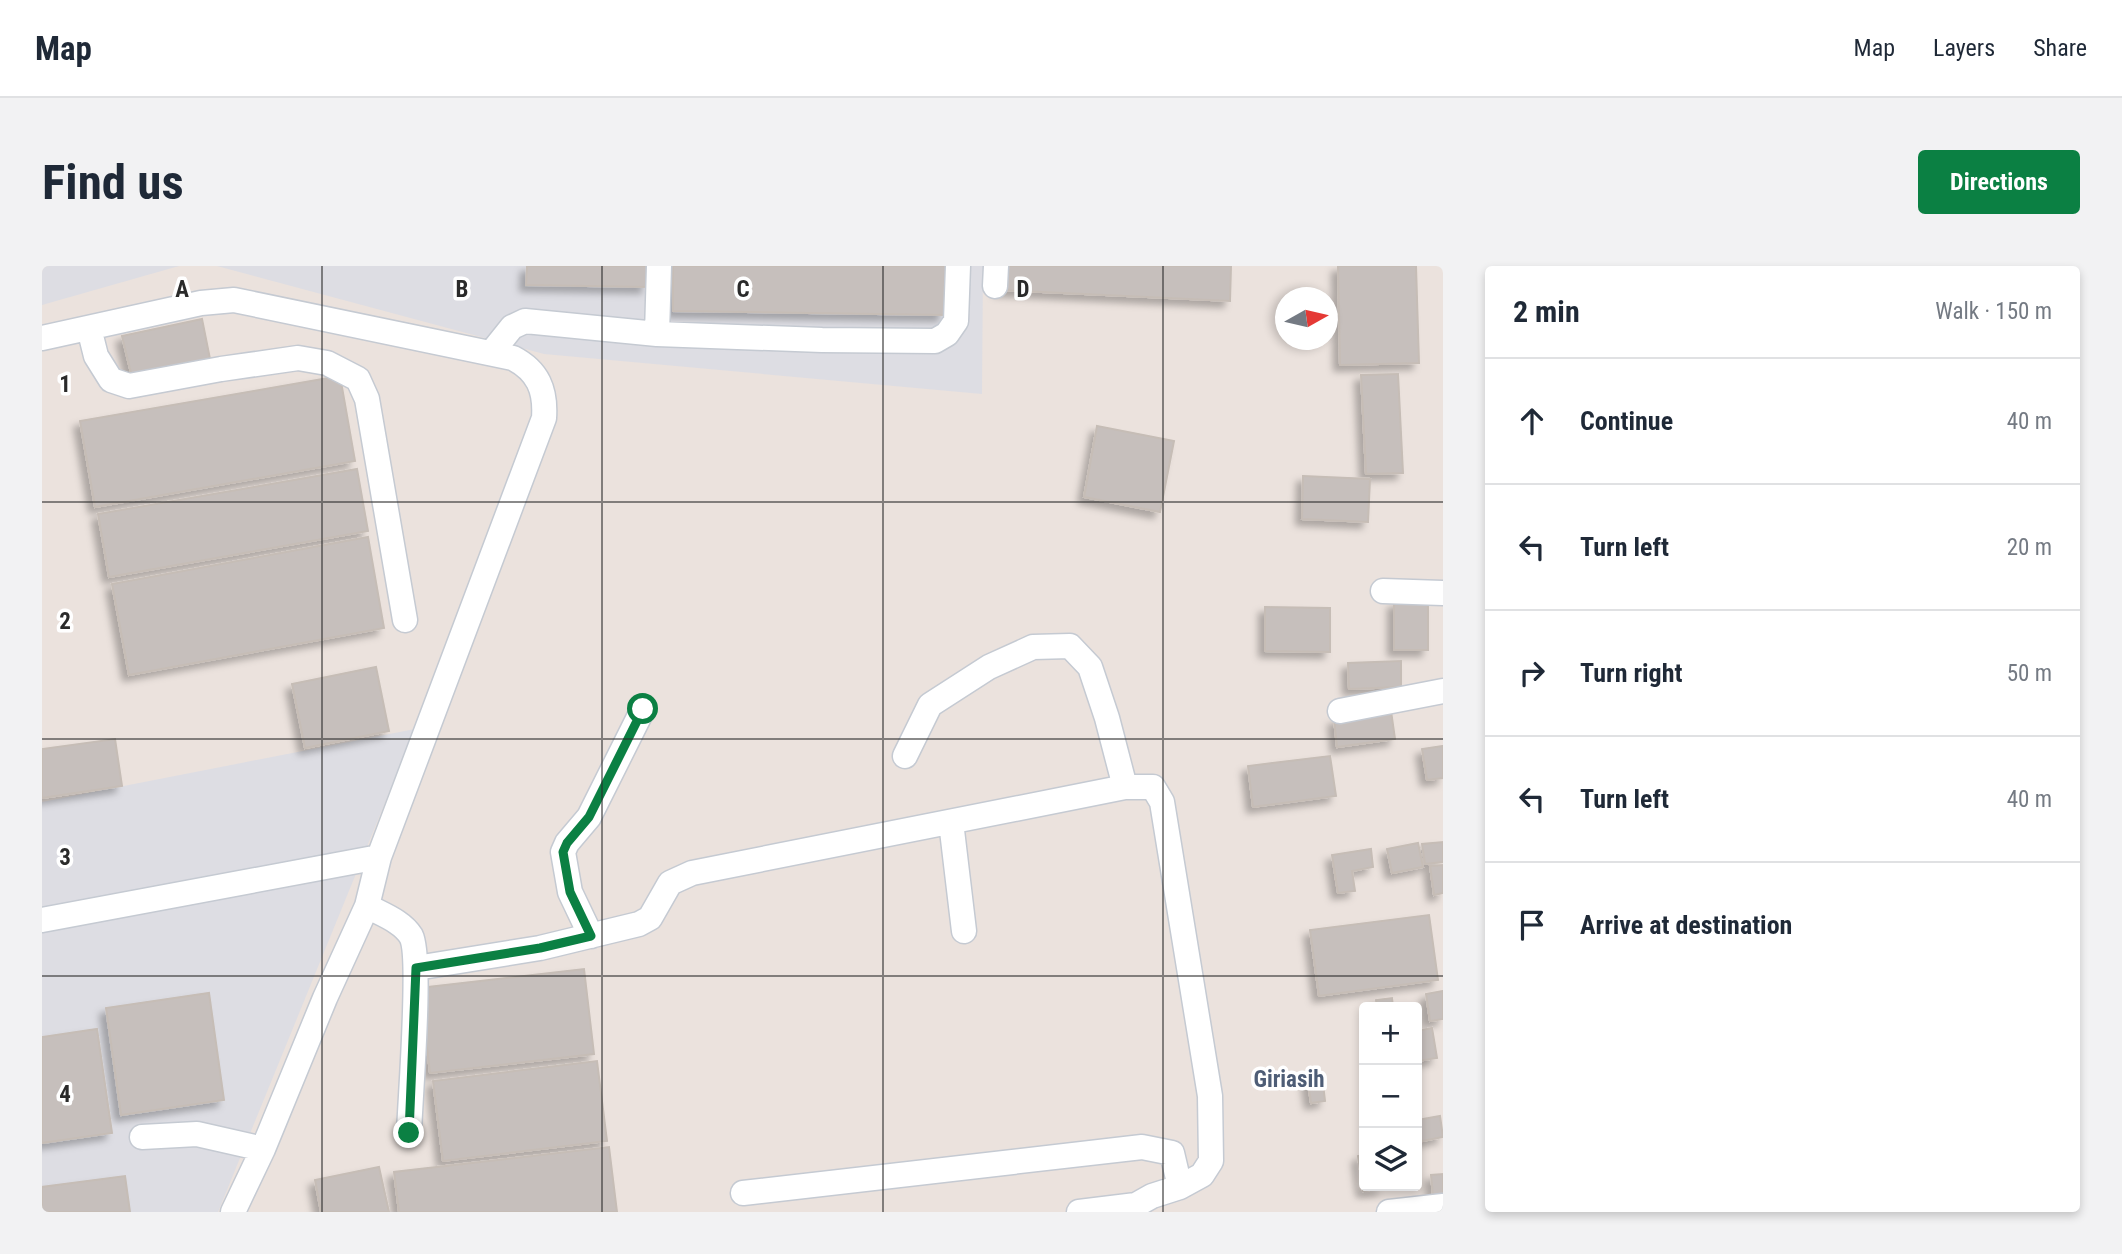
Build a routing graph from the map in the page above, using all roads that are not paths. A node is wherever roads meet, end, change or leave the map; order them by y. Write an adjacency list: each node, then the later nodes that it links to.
1 (659, 266): 4 (street)
2 (958, 266): 4 (street)
3 (89, 328): 5 (street); 6 (street); 9 (street)
4 (657, 334): 6 (street)
5 (42, 338)
6 (492, 352): 16 (street)
7 (1383, 591): 8 (street)
8 (1443, 593)
9 (405, 620)
10 (1443, 691): 12 (street)
11 (643, 709): 20 (street)
12 (1340, 710)
13 (905, 756): 14 (street)
14 (1125, 787): 15 (street); 25 (street)
15 (951, 822): 19 (street); 20 (street)
16 (379, 856): 17 (street); 18 (street)
17 (367, 906): 21 (street); 24 (street)
18 (42, 920)
19 (964, 931)
20 (591, 936): 21 (street)
21 (416, 968): 22 (street)
22 (409, 1133)
23 (142, 1137): 24 (street)
24 (263, 1149): 28 (street)
25 (1180, 1187): 26 (street); 29 (street)
26 (743, 1194)
27 (1443, 1206): 30 (street)
28 (233, 1212)
29 (1079, 1212)
30 (1389, 1212)

